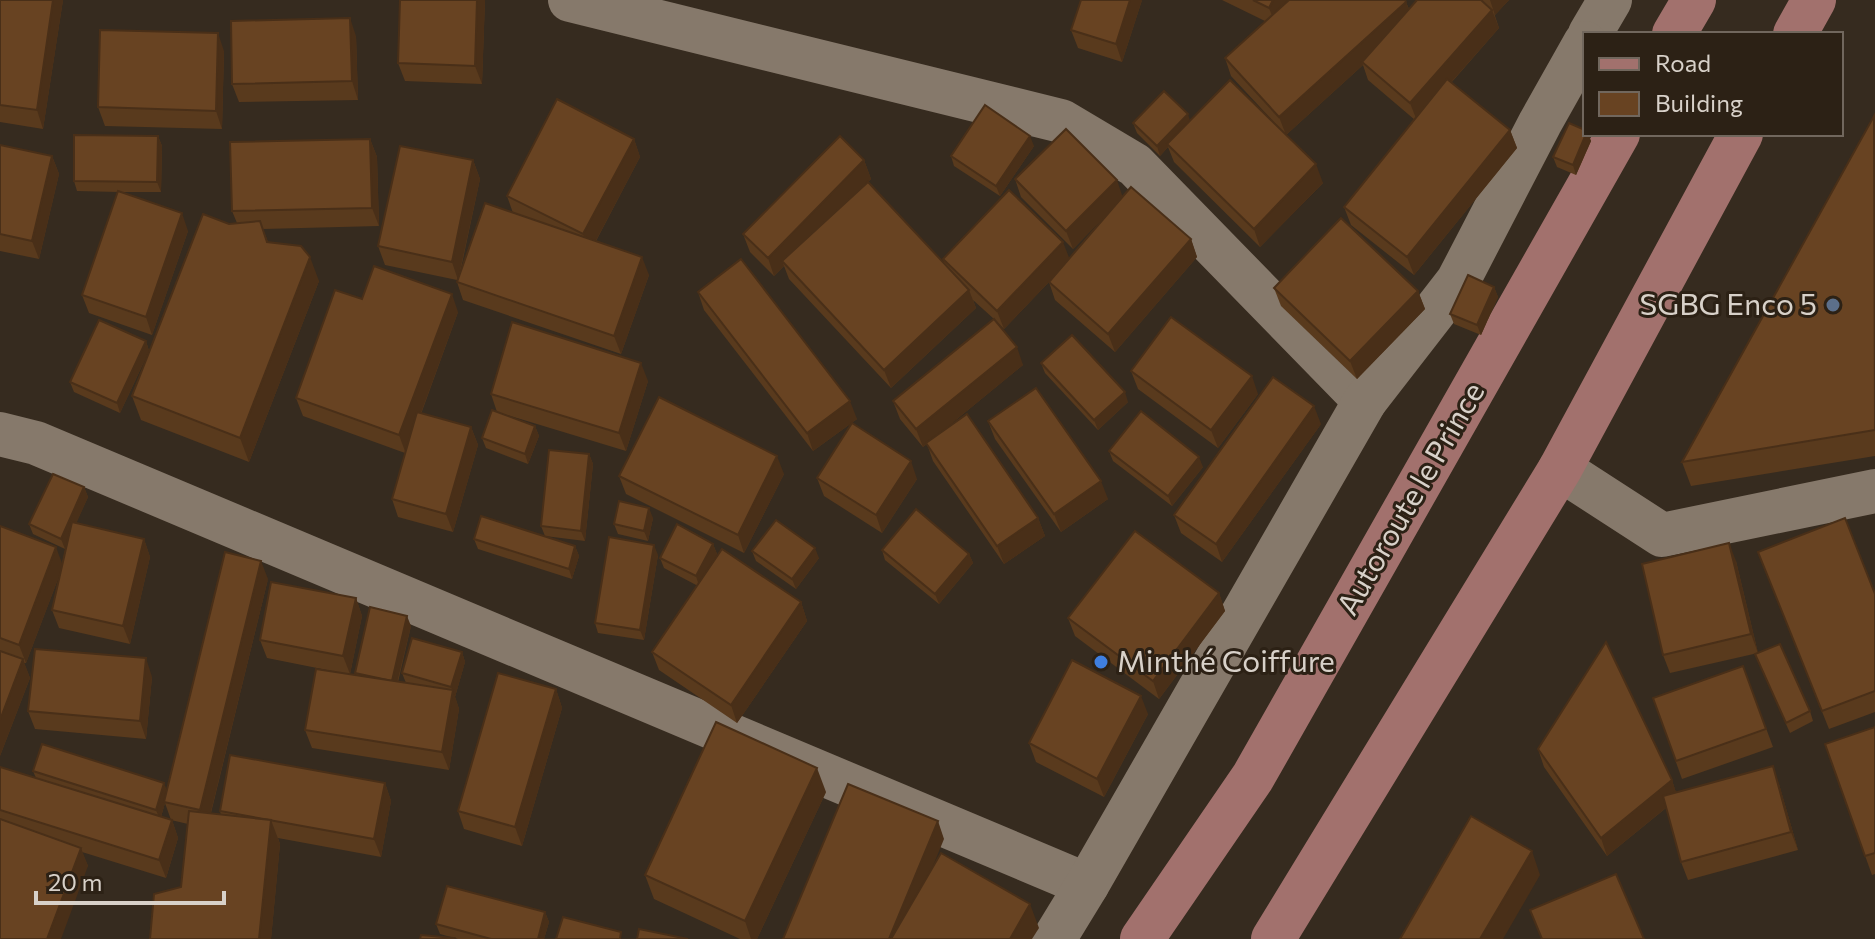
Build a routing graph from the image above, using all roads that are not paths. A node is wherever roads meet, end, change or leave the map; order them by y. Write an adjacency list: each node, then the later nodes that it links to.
1 (570, 0): 11 (street)
2 (1610, 0): 5 (street)
3 (1694, 0): 6 (main road)
4 (1814, 0): 7 (main road)
5 (1591, 32)
6 (1675, 32)
7 (1796, 32)
8 (1583, 47): 11 (street)
9 (1617, 136): 17 (main road, Autoroute le Prince)
10 (1740, 136): 13 (main road)
11 (1365, 401): 15 (street)
12 (0, 434): 15 (street)
13 (1560, 469): 14 (street); 18 (main road)
14 (1875, 491)
15 (1087, 885): 16 (street)
16 (1054, 939)
17 (1142, 939)
18 (1273, 939)

